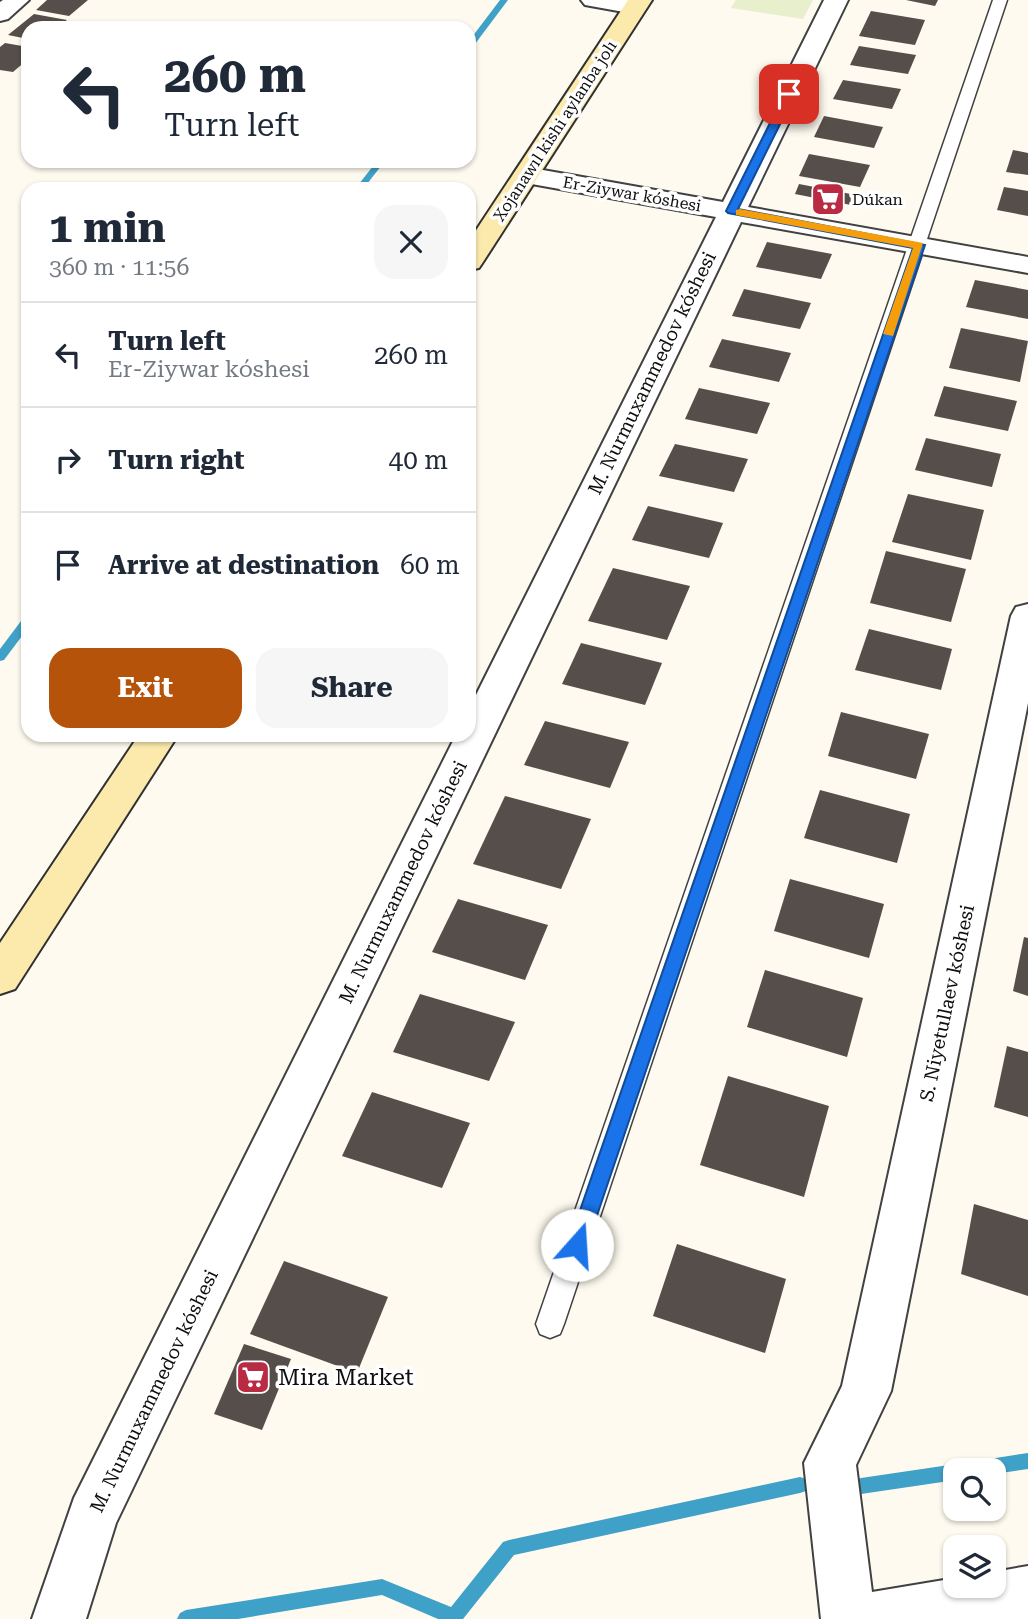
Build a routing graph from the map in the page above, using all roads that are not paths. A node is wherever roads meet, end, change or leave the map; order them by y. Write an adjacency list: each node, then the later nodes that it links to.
1 (17, 0): 6 (street)
2 (593, 0): 5 (street)
3 (836, 0): 8 (street, M. Nurmuxammedov kóshesi)
4 (1000, 0): 9 (lane)
5 (638, 4): 7 (main road, Xojanawıl kishi aylanba jolı)
6 (0, 14)
7 (526, 175): 8 (street, Er-Ziywar kóshesi); 10 (main road, Xojanawıl kishi aylanba jolı)
8 (732, 211): 9 (street, Er-Ziywar kóshesi); 13 (street, M. Nurmuxammedov kóshesi)
9 (919, 245): 11 (street, Er-Ziywar kóshesi); 17 (lane)
10 (476, 251)
11 (1028, 265)
12 (1028, 616): 20 (street, S. Niyetullaev kóshesi)
13 (476, 733)
14 (154, 742): 16 (main road)
15 (472, 742): 19 (street, M. Nurmuxammedov kóshesi)
16 (0, 977)
17 (550, 1324)
18 (1012, 1603): 21 (street)
19 (59, 1619)
20 (848, 1619)
21 (869, 1619)

